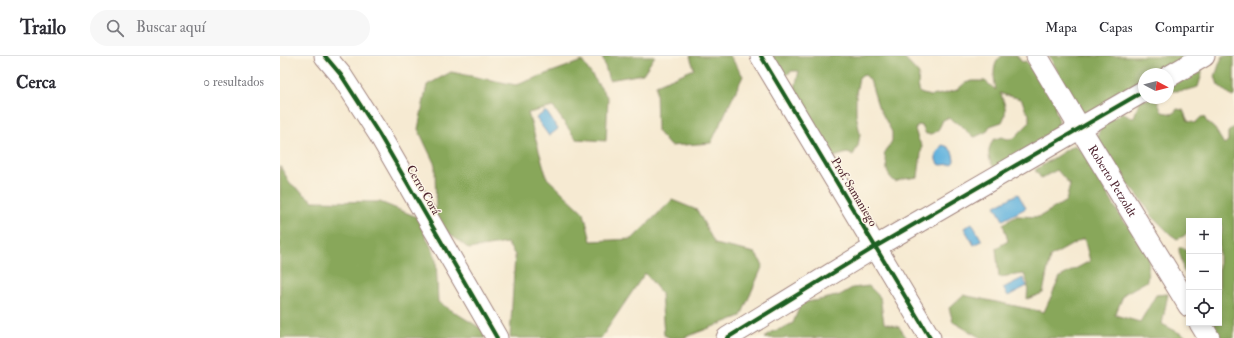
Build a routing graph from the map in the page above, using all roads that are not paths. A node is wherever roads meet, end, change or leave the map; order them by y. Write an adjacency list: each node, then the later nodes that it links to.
1 (325, 56): 11 (street, Cerro Corá)
2 (761, 56): 8 (street, Prof. Samaniego)
3 (1037, 56): 7 (street, Roberto Petzoldt)
4 (1204, 56): 5 (street)
5 (1174, 74)
6 (1138, 94): 7 (street)
7 (1080, 128): 8 (street); 9 (street, Roberto Petzoldt)
8 (875, 247): 12 (street); 13 (street, Prof. Samaniego)
9 (1186, 301)
10 (1202, 326): 14 (street)
11 (497, 338)
12 (727, 338)
13 (930, 338)
14 (1209, 338)

